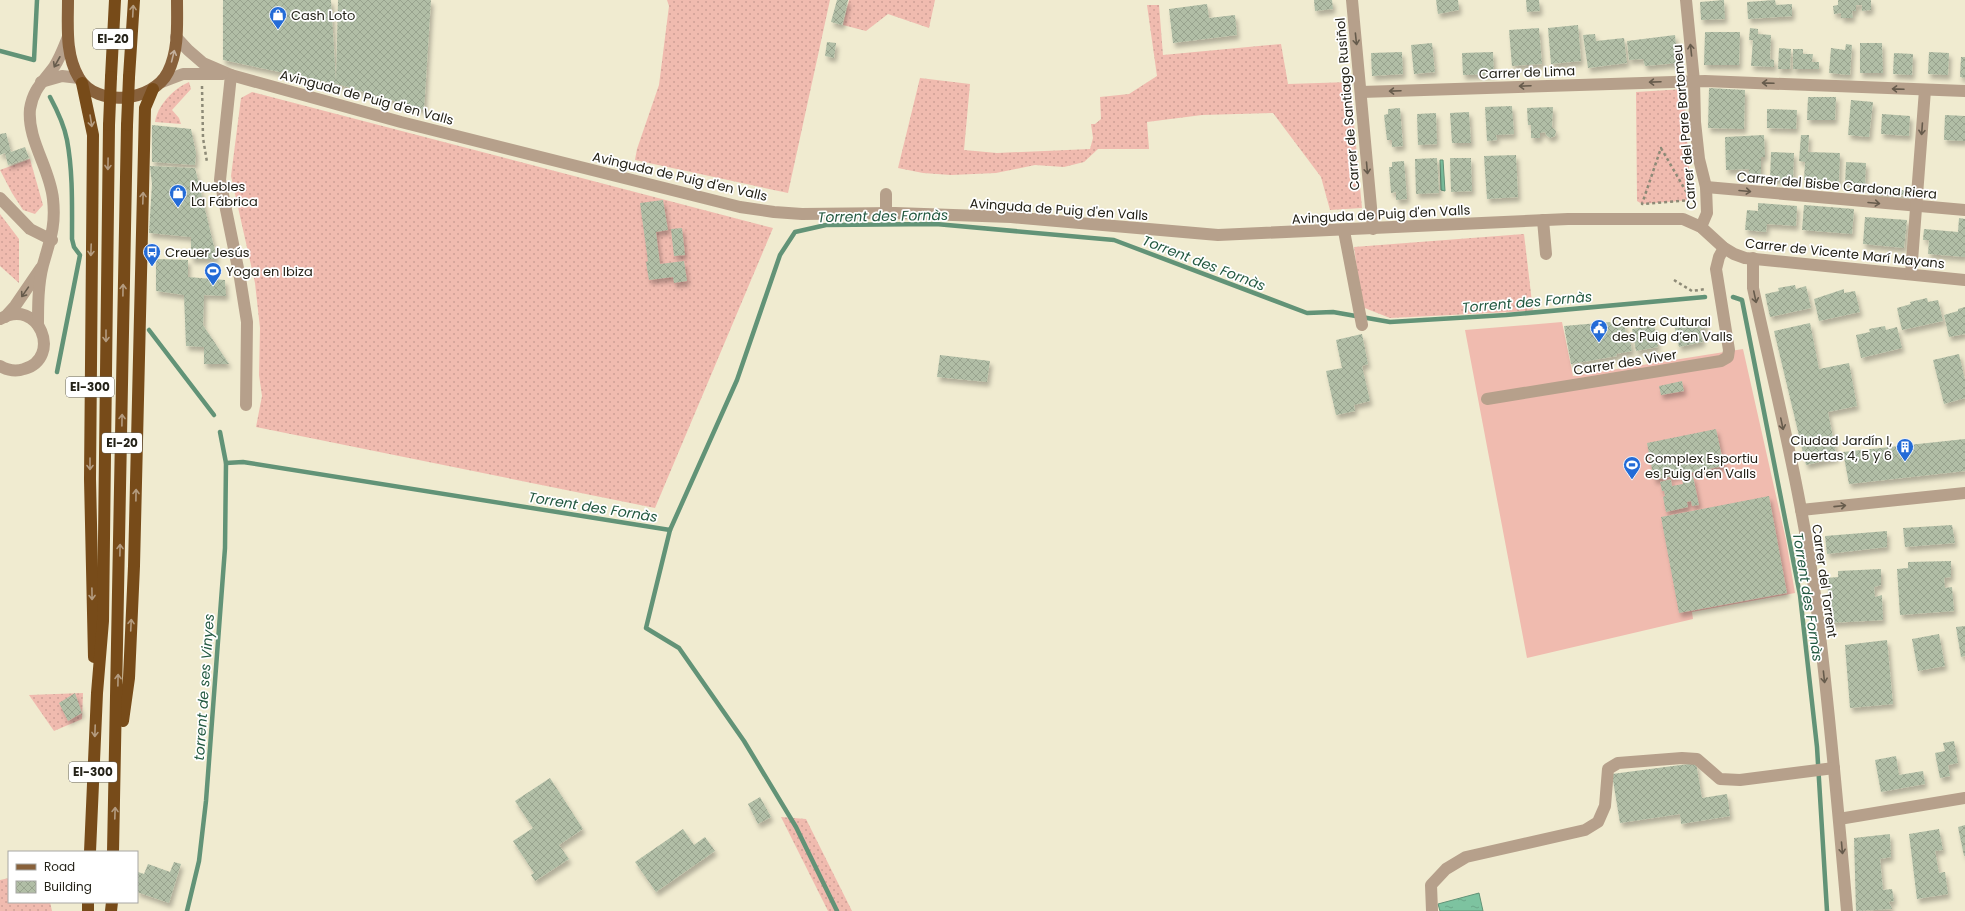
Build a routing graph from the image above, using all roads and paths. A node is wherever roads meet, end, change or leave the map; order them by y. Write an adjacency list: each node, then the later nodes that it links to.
1 (68, 0): 7 (main road, EI-300)
2 (115, 0): 45 (highway, EI-20, one-way to 45, bridge)
3 (134, 0): 46 (highway, EI-20, one-way to 3, bridge)
4 (177, 0): 8 (main road, EI-300)
5 (1352, 0): 16 (street, Carrer de Santiago Rusiñol, one-way to 16)
6 (1686, 0): 11 (street, Carrer del Pare Bartomeu, one-way to 6)
7 (68, 37): 10 (main road, EI-300); 12 (street, one-way to 12)
8 (176, 37): 9 (street, Avinguda de Puig d'en Valls); 13 (main road, EI-300, one-way to 8)
9 (231, 75): 13 (street, Avinguda de Puig d'en Valls); 23 (street, Avinguda de Puig d'en Valls); 42 (street)
10 (80, 80): 12 (street); 13 (main road); 45 (highway, EI-300, one-way to 45)
11 (1694, 81): 14 (street, Carrer de Lima, one-way to 11); 16 (street, Carrer de Lima, one-way to 16); 17 (street, Carrer del Pare Bartomeu)
12 (40, 82): 28 (street)
13 (158, 85): 46 (highway, EI-300, one-way to 13)
14 (1924, 90): 15 (street, Carrer de Lima); 21 (street, one-way to 21)
15 (1965, 91)
16 (1361, 92): 26 (street, Carrer de Santiago Rusiñol, one-way to 26)
17 (1706, 187): 21 (street, Carrer del Bisbe Cardona Riera, one-way to 21); 25 (street, Carrer del Pare Bartomeu)
18 (886, 194): 23 (street)
19 (0, 198): 28 (street)
20 (1642, 204): 20 (path)
21 (1917, 207): 22 (street, Carrer del Bisbe Cardona Riera); 33 (street)
22 (1965, 210)
23 (886, 214): 27 (street, Avinguda de Puig d'en Valls)
24 (1544, 220): 25 (street, Avinguda de Puig d'en Valls); 26 (street, Avinguda de Puig d'en Valls); 30 (street)
25 (1701, 227): 29 (street, Avinguda de Puig d'en Valls)
26 (1372, 229): 27 (street, Avinguda de Puig d'en Valls)
27 (1344, 230): 39 (street)
28 (52, 240): 32 (street)
29 (1724, 248): 31 (street, Carrer de Vicente Marí Mayans); 41 (street, Carrer des Viver)
30 (1546, 254)
31 (1753, 258): 33 (street, Carrer de Vicente Marí Mayans); 44 (street, Carrer del Torrent, one-way to 44)
32 (43, 266): 37 (street, one-way to 37); 38 (street)
33 (1911, 274): 35 (street, Carrer de Vicente Marí Mayans)
34 (1674, 280): 36 (path)
35 (1965, 280)
36 (1706, 290)
37 (2, 318): 38 (street)
38 (38, 325): 40 (street)
39 (1362, 325)
40 (4, 369)
41 (1488, 399)
42 (246, 405)
43 (1965, 493): 44 (street, one-way to 43)
44 (1801, 510): 47 (street, Carrer del Torrent, one-way to 47)
45 (96, 692): 50 (highway, EI-300, one-way to 50)
46 (116, 761): 51 (highway, EI-300, one-way to 46)
47 (1832, 768): 49 (street, Carrer del Torrent); 52 (street)
48 (1965, 798): 49 (street)
49 (1839, 819): 53 (street, Carrer del Torrent, one-way to 53)
50 (90, 851)
51 (113, 851)
52 (1432, 911)
53 (1847, 911)

